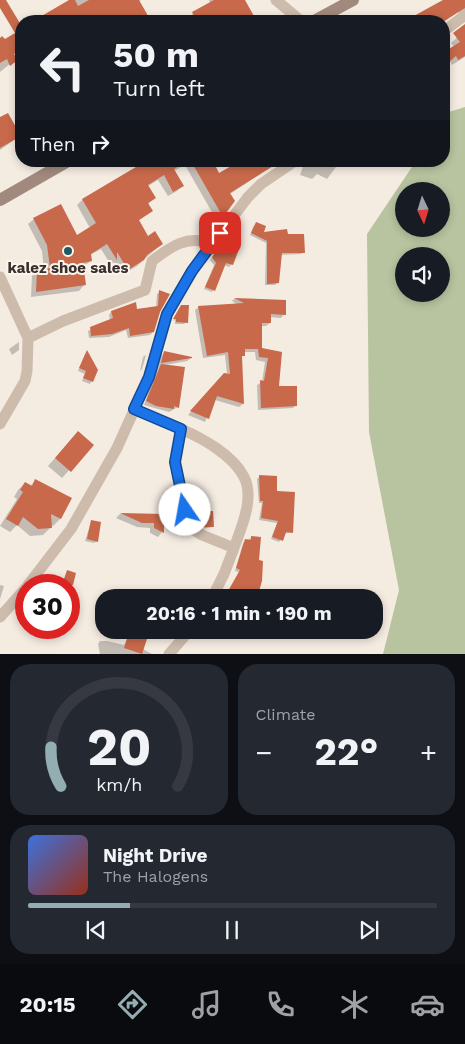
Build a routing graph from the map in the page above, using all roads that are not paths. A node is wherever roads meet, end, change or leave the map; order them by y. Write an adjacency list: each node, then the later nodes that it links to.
1 (276, 0): 3 (street)
2 (353, 0): 4 (main road)
3 (295, 15)
4 (325, 15)
5 (465, 15): 6 (street)
6 (450, 26)
7 (58, 167): 9 (main road)
8 (285, 167): 10 (street)
9 (0, 200)
10 (211, 244): 12 (street); 13 (street)
11 (0, 277): 12 (street)
12 (28, 338): 14 (street)
13 (134, 409): 15 (street); 17 (street)
14 (0, 424)
15 (181, 429): 16 (street); 16 (street)
16 (234, 548): 18 (street)
17 (36, 574)
18 (216, 589)
19 (15, 600): 20 (street)
20 (0, 618)
21 (182, 639): 22 (street)
22 (169, 654)

